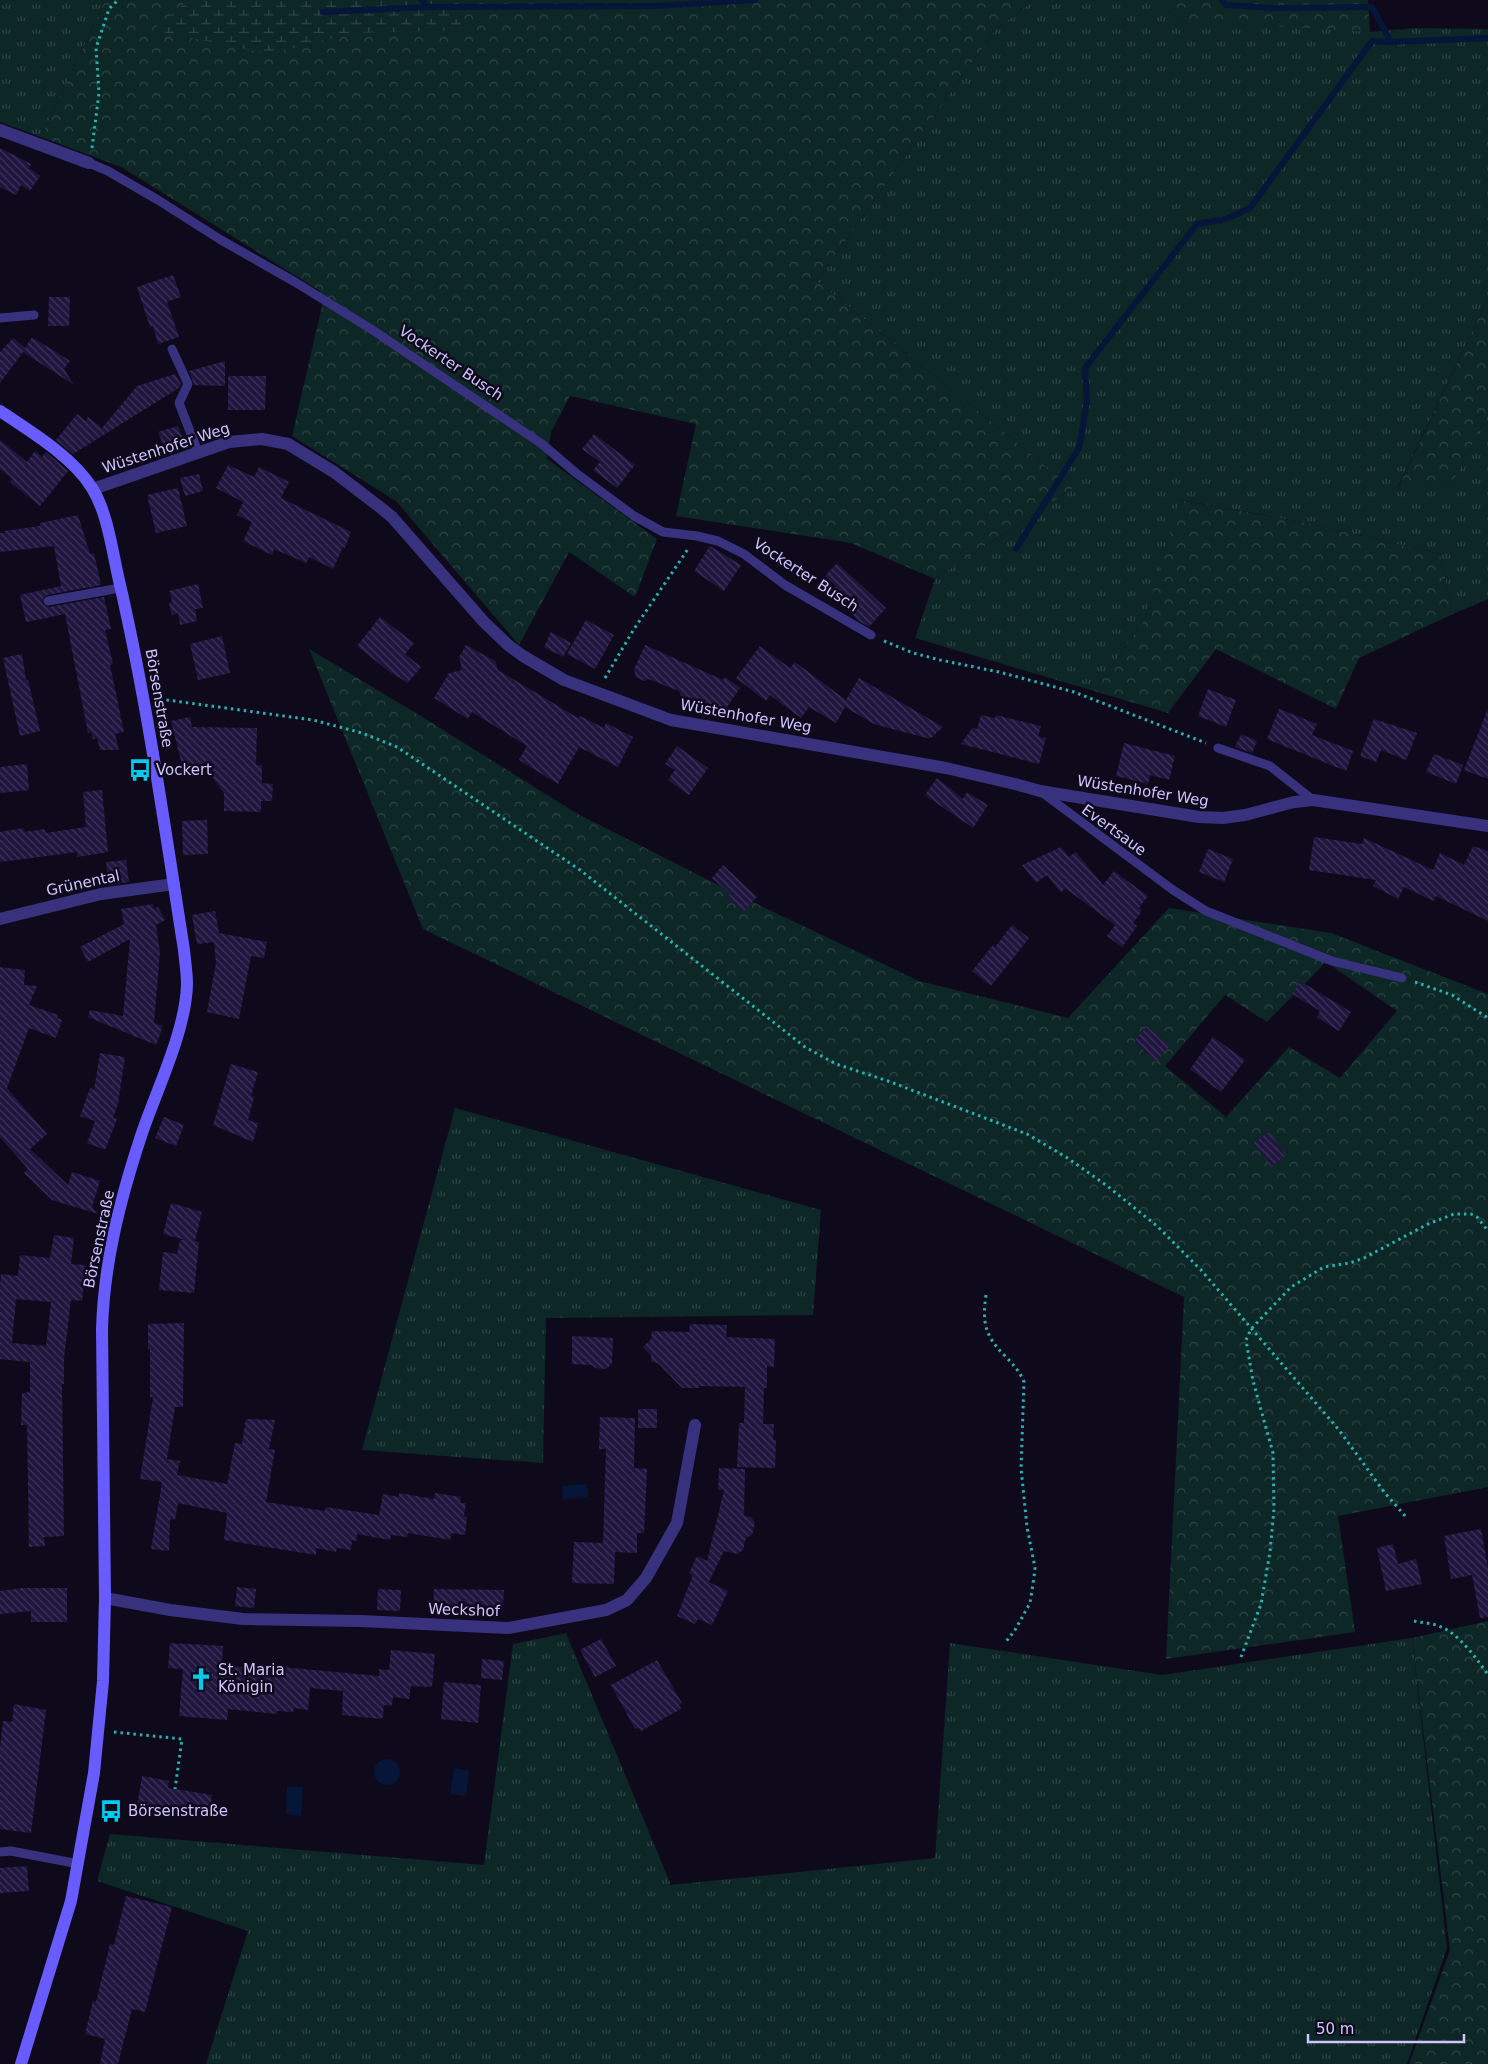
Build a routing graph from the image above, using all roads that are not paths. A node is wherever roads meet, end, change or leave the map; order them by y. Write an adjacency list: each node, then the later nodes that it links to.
1 (0, 130): 2 (street, Vockerter Busch)
2 (89, 163): 11 (lane, Vockerter Busch)
3 (34, 315): 4 (lane)
4 (0, 318)
5 (172, 349): 7 (lane)
6 (0, 410): 8 (street, Börsenstraße)
7 (198, 452): 8 (street, Wüstenhofer Weg); 13 (street, Wüstenhofer Weg)
8 (93, 489): 9 (street, Börsenstraße)
9 (120, 588): 10 (lane); 16 (street, Börsenstraße)
10 (48, 601)
11 (871, 635)
12 (1218, 748): 14 (lane)
13 (1040, 791): 14 (street, Wüstenhofer Weg); 18 (lane, Evertsaue)
14 (1313, 800): 15 (street, Wüstenhofer Weg)
15 (1488, 826)
16 (174, 884): 17 (street, Grünental); 20 (street, Börsenstraße)
17 (0, 919)
18 (1402, 978)
19 (695, 1425): 20 (street, Weckshof)
20 (105, 1598): 22 (street, Börsenstraße)
21 (0, 1852): 22 (lane)
22 (79, 1864): 23 (street, Börsenstraße)
23 (21, 2064)

